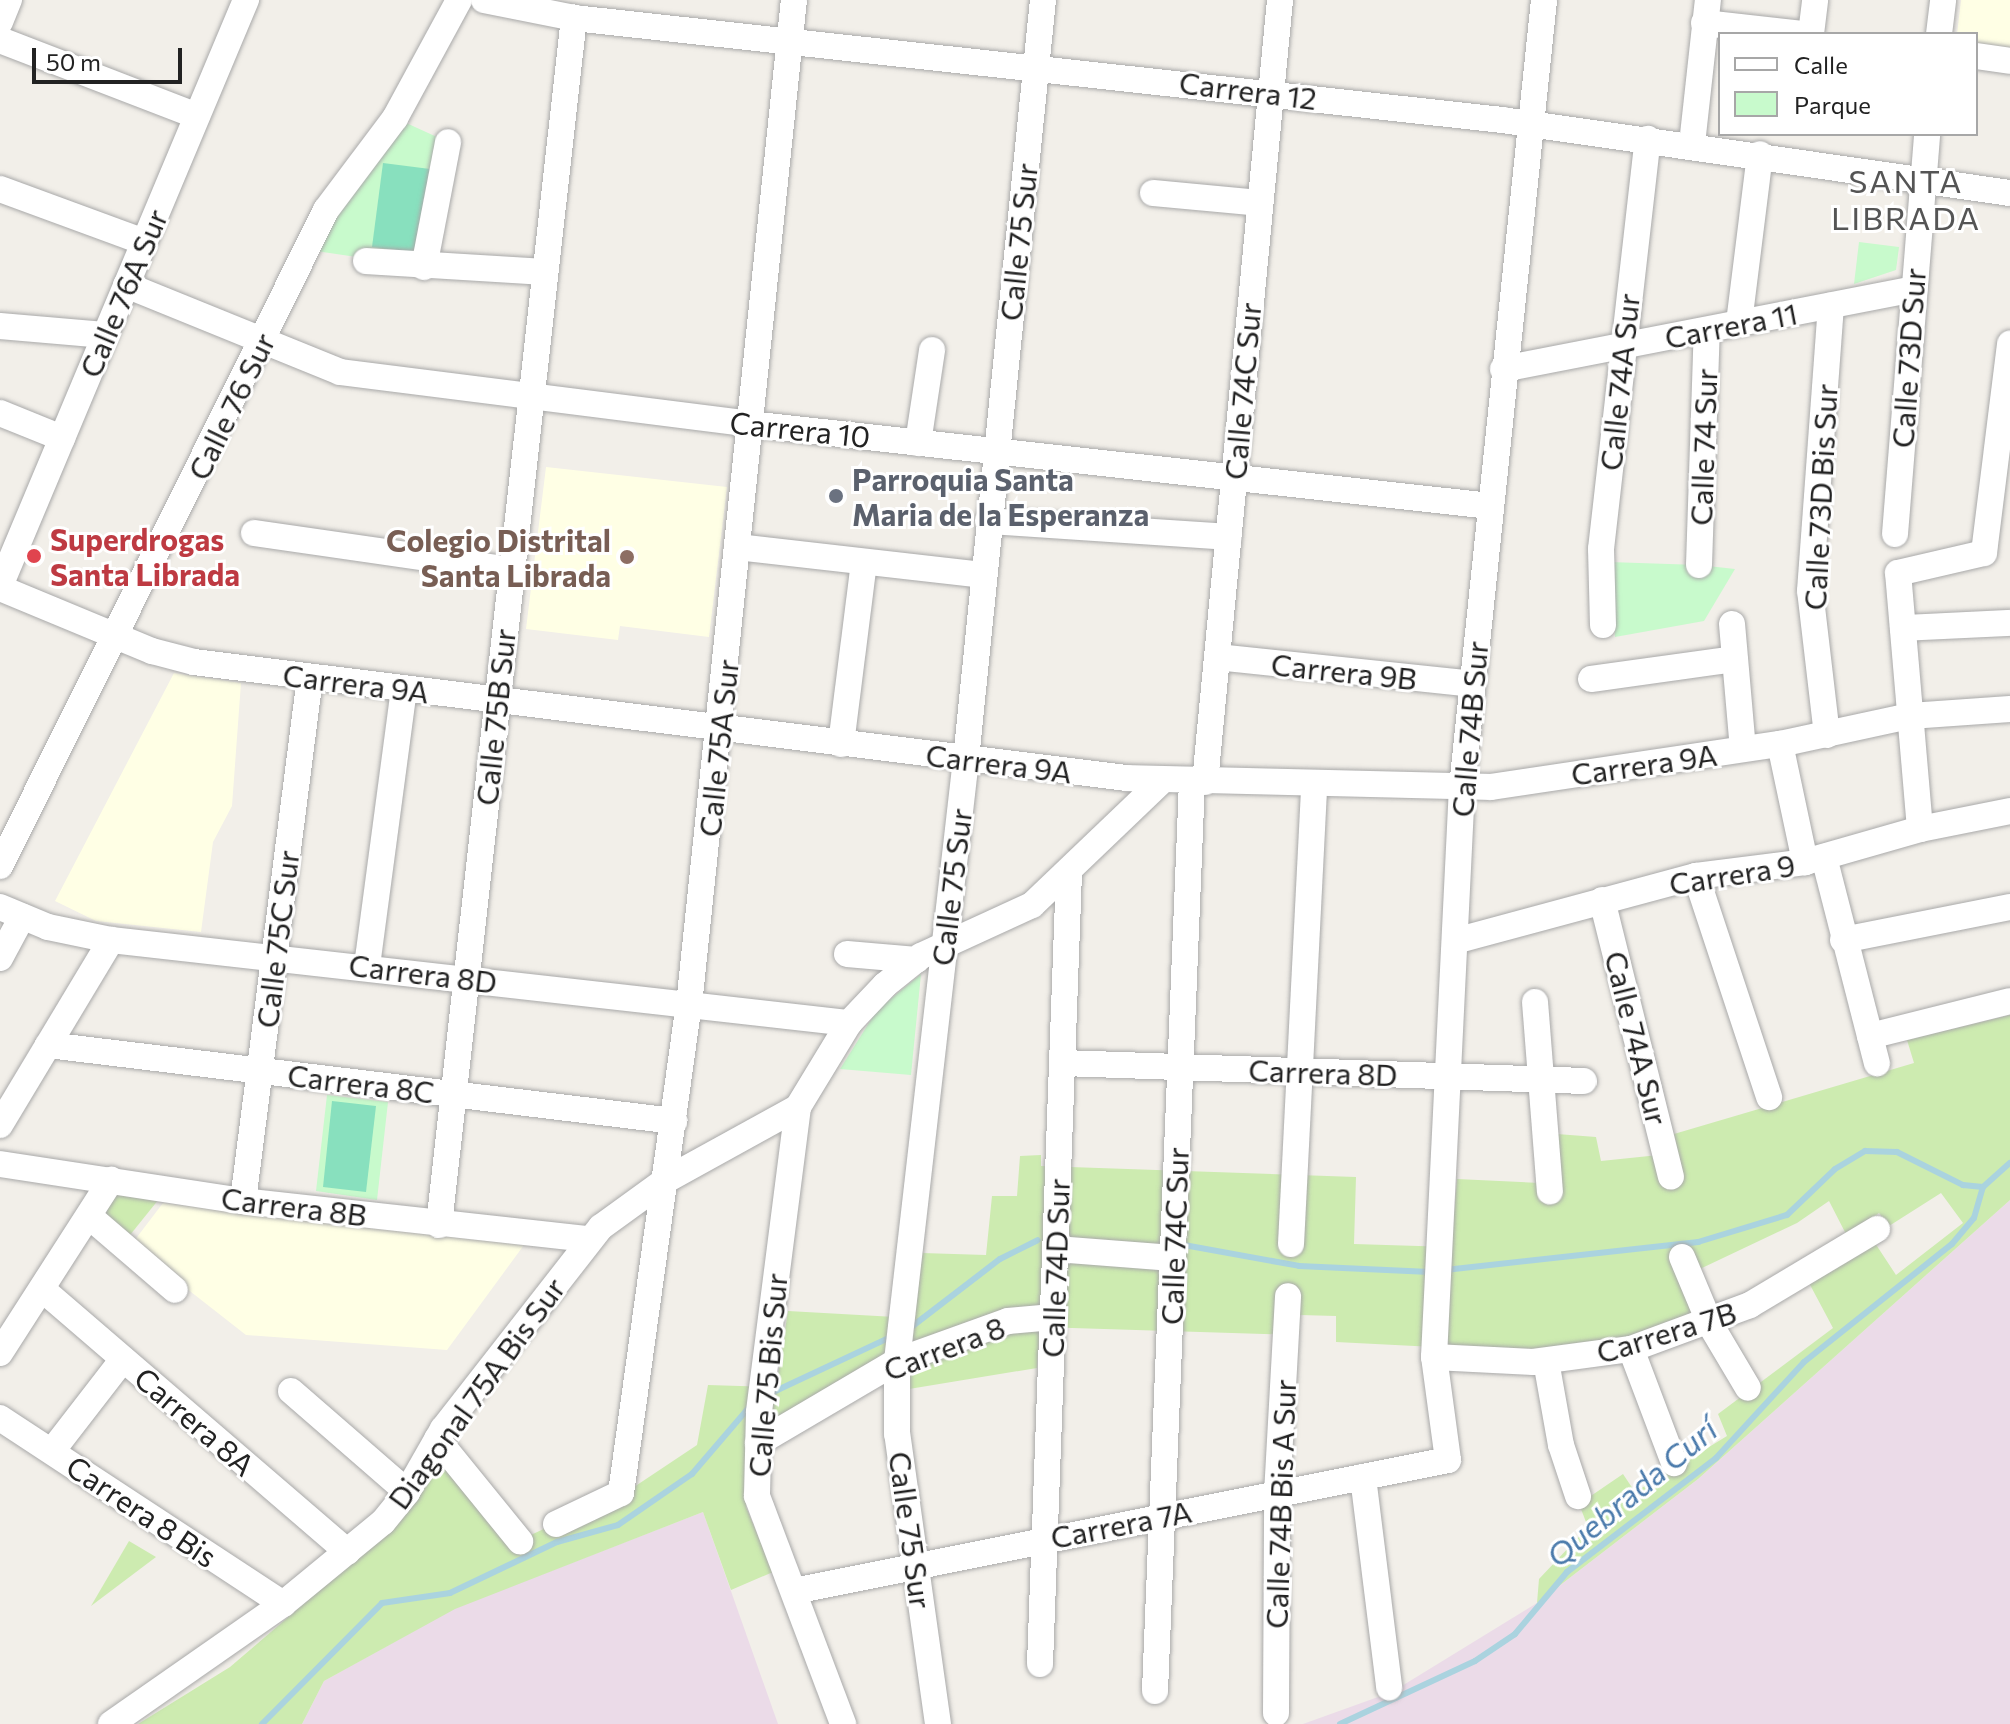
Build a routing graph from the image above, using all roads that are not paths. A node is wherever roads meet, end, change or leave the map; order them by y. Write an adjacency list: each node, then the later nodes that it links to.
1 (9, 0): 13 (street)
2 (246, 0): 23 (street, Calle 76A Sur)
3 (459, 0): 46 (street, Calle 76 Sur)
4 (484, 0): 12 (street, Carrera 12)
5 (794, 0): 18 (street, Calle 75A Sur)
6 (1043, 0): 21 (street, Calle 75 Sur)
7 (1280, 0): 22 (street, Calle 74C Sur)
8 (1544, 0): 24 (street, Calle 74B Sur)
9 (1815, 0): 15 (street)
10 (1943, 0): 16 (street)
11 (1706, 12): 14 (street); 28 (street)
12 (574, 18): 18 (street, Carrera 12); 38 (street, Calle 75B Sur)
13 (0, 22)
14 (1793, 32)
15 (1811, 32)
16 (1939, 32)
17 (0, 40): 23 (street)
18 (789, 41): 21 (street, Carrera 12); 53 (street, Calle 75A Sur)
19 (1978, 56): 20 (street)
20 (2010, 61)
21 (1036, 66): 22 (street, Carrera 12); 56 (street, Calle 75 Sur)
22 (1271, 93): 24 (street, Carrera 12); 34 (street, Calle 74C Sur)
23 (197, 116): 35 (street, Calle 76A Sur)
24 (1530, 126): 26 (street, Carrera 12); 50 (street, Calle 74B Sur)
25 (1927, 136): 30 (street, Calle 73D Sur)
26 (1648, 139): 28 (street, Carrera 12); 48 (street, Calle 74A Sur)
27 (448, 142): 37 (street)
28 (1692, 144): 29 (street, Carrera 12)
29 (1760, 154): 30 (street, Carrera 12); 42 (street)
30 (1922, 176): 33 (street, Carrera 12); 40 (street, Calle 73D Sur)
31 (0, 189): 35 (street)
32 (1153, 193): 34 (street)
33 (2010, 193)
34 (1260, 203): 57 (street, Calle 74C Sur)
35 (144, 242): 39 (street, Calle 76A Sur)
36 (366, 261): 37 (street)
37 (424, 267): 38 (street)
38 (545, 272): 51 (street, Calle 75B Sur)
39 (126, 285): 45 (street, Calle 76A Sur); 46 (street, Carrera 10)
40 (1913, 289): 41 (street, Carrera 11); 61 (street, Calle 73D Sur)
41 (1831, 306): 42 (street, Carrera 11); 84 (street, Calle 73D Bis Sur)
42 (1739, 323): 44 (street, Carrera 11)
43 (0, 326): 45 (street)
44 (1707, 330): 48 (street, Carrera 11); 65 (street, Calle 74 Sur)
45 (105, 335): 54 (street, Calle 76A Sur)
46 (262, 342): 51 (street, Carrera 10); 73 (street, Calle 76 Sur)
47 (2010, 344): 72 (street)
48 (1622, 346): 50 (street, Carrera 11); 71 (street, Calle 74A Sur)
49 (932, 350): 55 (street)
50 (1503, 369): 58 (street, Calle 74B Sur)
51 (531, 397): 53 (street, Carrera 10); 66 (street, Calle 75B Sur)
52 (0, 413): 54 (street)
53 (750, 424): 55 (street, Carrera 10); 63 (street, Calle 75A Sur)
54 (62, 438): 68 (street, Calle 76A Sur)
55 (918, 443): 56 (street, Carrera 10)
56 (995, 451): 57 (street, Carrera 10); 59 (street, Calle 75 Sur)
57 (1234, 478): 58 (street, Carrera 10); 62 (street, Calle 74C Sur)
58 (1490, 506): 78 (street, Calle 74B Sur)
59 (988, 521): 62 (street); 67 (street, Calle 75 Sur)
60 (254, 533): 66 (street)
61 (1895, 534)
62 (1228, 537): 74 (street, Calle 74C Sur)
63 (737, 547): 64 (street); 83 (street, Calle 75A Sur)
64 (864, 562): 67 (street); 85 (street)
65 (1699, 565)
66 (512, 570): 80 (street, Calle 75B Sur)
67 (982, 575): 88 (street, Calle 75 Sur)
68 (0, 587): 73 (street, Carrera 9A)
69 (2010, 623): 72 (street)
70 (1732, 624): 75 (street)
71 (1603, 625)
72 (1903, 628): 82 (street)
73 (118, 637): 76 (street, Carrera 9A); 96 (street, Calle 76 Sur)
74 (1217, 657): 78 (street, Carrera 9B); 90 (street, Calle 74C Sur)
75 (1735, 659): 77 (street); 87 (street)
76 (310, 677): 79 (street, Carrera 9A); 107 (street, Calle 75C Sur)
77 (1591, 679)
78 (1472, 684): 92 (street, Calle 74B Sur)
79 (404, 689): 80 (street, Carrera 9A); 110 (street)
80 (497, 701): 83 (street, Carrera 9A); 111 (street, Calle 75B Sur)
81 (2010, 709): 82 (street, Carrera 9A)
82 (1910, 716): 84 (street, Carrera 9A); 94 (street)
83 (720, 730): 85 (street, Carrera 9A); 114 (street, Calle 75A Sur)
84 (1827, 735): 86 (street, Carrera 9A)
85 (841, 744): 88 (street, Carrera 9A)
86 (1780, 744): 87 (street, Carrera 9A); 95 (street)
87 (1743, 749): 92 (street, Carrera 9A)
88 (966, 759): 89 (street, Carrera 9A); 105 (street, Calle 75 Sur)
89 (1163, 780): 90 (street, Carrera 9A); 97 (street)
90 (1199, 782): 91 (street, Carrera 9A); 120 (street, Calle 74C Sur)
91 (1314, 784): 92 (street, Carrera 9A); 122 (street)
92 (1462, 787): 104 (street, Calle 74B Sur)
93 (2010, 811): 94 (street, Carrera 9)
94 (1920, 829): 95 (street, Carrera 9)
95 (1814, 860): 98 (street, Carrera 9); 103 (street)
96 (0, 866)
97 (1069, 873): 105 (street); 118 (street, Calle 74D Sur)
98 (1696, 876): 99 (street, Carrera 9); 127 (street)
99 (1602, 900): 104 (street, Carrera 9); 132 (street, Calle 74A Sur)
100 (2010, 907): 103 (street)
101 (11, 912): 102 (street, Carrera 8D); 108 (street)
102 (111, 940): 107 (street, Carrera 8D); 117 (street)
103 (1843, 940): 116 (street)
104 (1455, 941): 123 (street, Calle 74B Sur)
105 (945, 944): 109 (street); 152 (street, Calle 75 Sur)
106 (847, 954): 109 (street)
107 (274, 955): 110 (street, Carrera 8D); 121 (street, Calle 75C Sur)
108 (0, 958)
109 (917, 960): 115 (street)
110 (367, 966): 111 (street, Carrera 8D)
111 (467, 979): 114 (street, Carrera 8D); 126 (street, Calle 75B Sur)
112 (2010, 1001): 116 (street)
113 (1535, 1002): 124 (street)
114 (689, 1005): 115 (street, Carrera 8D); 129 (street, Calle 75A Sur)
115 (849, 1023): 128 (street)
116 (1870, 1036): 119 (street)
117 (48, 1045): 121 (street, Carrera 8C); 130 (street)
118 (1062, 1063): 120 (street, Carrera 8D); 142 (street, Calle 74D Sur)
119 (1877, 1063)
120 (1181, 1067): 122 (street, Carrera 8D); 144 (street, Calle 74C Sur)
121 (260, 1071): 126 (street, Carrera 8C); 136 (street, Calle 75C Sur)
122 (1299, 1071): 123 (street, Carrera 8D); 141 (street)
123 (1448, 1076): 124 (street, Carrera 8D); 153 (street, Calle 74B Sur)
124 (1544, 1079): 125 (street, Carrera 8D); 135 (street)
125 (1584, 1081)
126 (453, 1094): 129 (street, Carrera 8C); 138 (street, Calle 75B Sur)
127 (1769, 1097)
128 (798, 1107): 134 (street, Diagonal 75A Bis Sur); 160 (street, Calle 75 Bis Sur)
129 (674, 1121): 134 (street, Calle 75A Sur)
130 (0, 1125)
131 (0, 1164): 133 (street, Carrera 8B)
132 (1671, 1177)
133 (111, 1180): 136 (street, Carrera 8B); 137 (street)
134 (666, 1180): 140 (street, Diagonal 75A Bis Sur); 169 (street, Calle 75A Sur)
135 (1550, 1191)
136 (243, 1201): 138 (street, Carrera 8B)
137 (89, 1216): 145 (street); 146 (street)
138 (439, 1225): 140 (street, Carrera 8B)
139 (1877, 1229): 149 (street, Carrera 7B)
140 (589, 1239): 159 (street, Diagonal 75A Bis Sur)
141 (1291, 1244)
142 (1056, 1249): 144 (street); 148 (street, Calle 74D Sur)
143 (1682, 1257): 149 (street)
144 (1173, 1258): 168 (street, Calle 74C Sur)
145 (42, 1289): 151 (street); 154 (street, Carrera 8A)
146 (175, 1290)
147 (1288, 1296): 166 (street, Calle 74B Bis A Sur)
148 (1053, 1317): 152 (street, Carrera 8); 170 (street, Calle 74D Sur)
149 (1710, 1324): 150 (street, Carrera 7B); 156 (street)
150 (1631, 1349): 155 (street, Carrera 7B); 163 (street)
151 (0, 1353)
152 (898, 1354): 160 (street, Carrera 8); 173 (street, Calle 75 Sur)
153 (1434, 1357): 155 (street, Carrera 7B); 162 (street, Calle 74B Sur)
154 (123, 1359): 161 (street); 172 (street, Carrera 8A)
155 (1546, 1361): 167 (street)
156 (1748, 1388)
157 (291, 1391): 165 (street)
158 (0, 1418): 161 (street, Carrera 8 Bis)
159 (437, 1439): 165 (street, Diagonal 75A Bis Sur); 171 (street)
160 (758, 1443): 174 (street, Calle 75 Bis Sur)
161 (52, 1451): 175 (street, Carrera 8 Bis)
162 (1448, 1460): 164 (street, Carrera 7A)
163 (1674, 1463)
164 (1363, 1477): 166 (street, Carrera 7A); 177 (street)
165 (407, 1492): 172 (street, Diagonal 75A Bis Sur)
166 (1277, 1494): 168 (street, Carrera 7A); 179 (street, Calle 74B Bis A Sur)
167 (1578, 1496)
168 (1162, 1516): 170 (street, Carrera 7A); 178 (street, Calle 74C Sur)
169 (556, 1524)
170 (1045, 1539): 173 (street, Carrera 7A); 176 (street, Calle 74D Sur)
171 (520, 1541)
172 (348, 1552): 175 (street, Diagonal 75A Bis Sur)
173 (915, 1566): 174 (street, Carrera 7A); 182 (street, Calle 75 Sur)
174 (794, 1591): 181 (street, Calle 75 Bis Sur)
175 (283, 1604): 180 (street)
176 (1040, 1664)
177 (1389, 1687)
178 (1155, 1691)
179 (1276, 1713)
180 (111, 1724)
181 (843, 1724)
182 (938, 1724)

